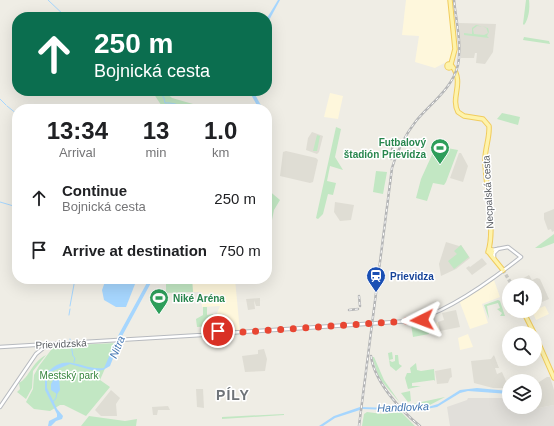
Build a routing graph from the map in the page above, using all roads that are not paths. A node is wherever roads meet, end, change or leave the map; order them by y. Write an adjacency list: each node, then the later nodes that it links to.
1 (450, 0): 2 (main road, Necpalská cesta)
2 (493, 251): 3 (main road); 3 (street); 4 (street)
3 (494, 259): 4 (main road)
4 (502, 272): 6 (street, Prievidzská)
5 (34, 345): 6 (street, Prievidzská); 7 (street, Prievidzská); 9 (street)
6 (48, 345): 9 (street)
7 (0, 347)
8 (542, 349): 10 (main road)
9 (36, 354): 11 (street)
10 (554, 378)
11 (0, 407)

